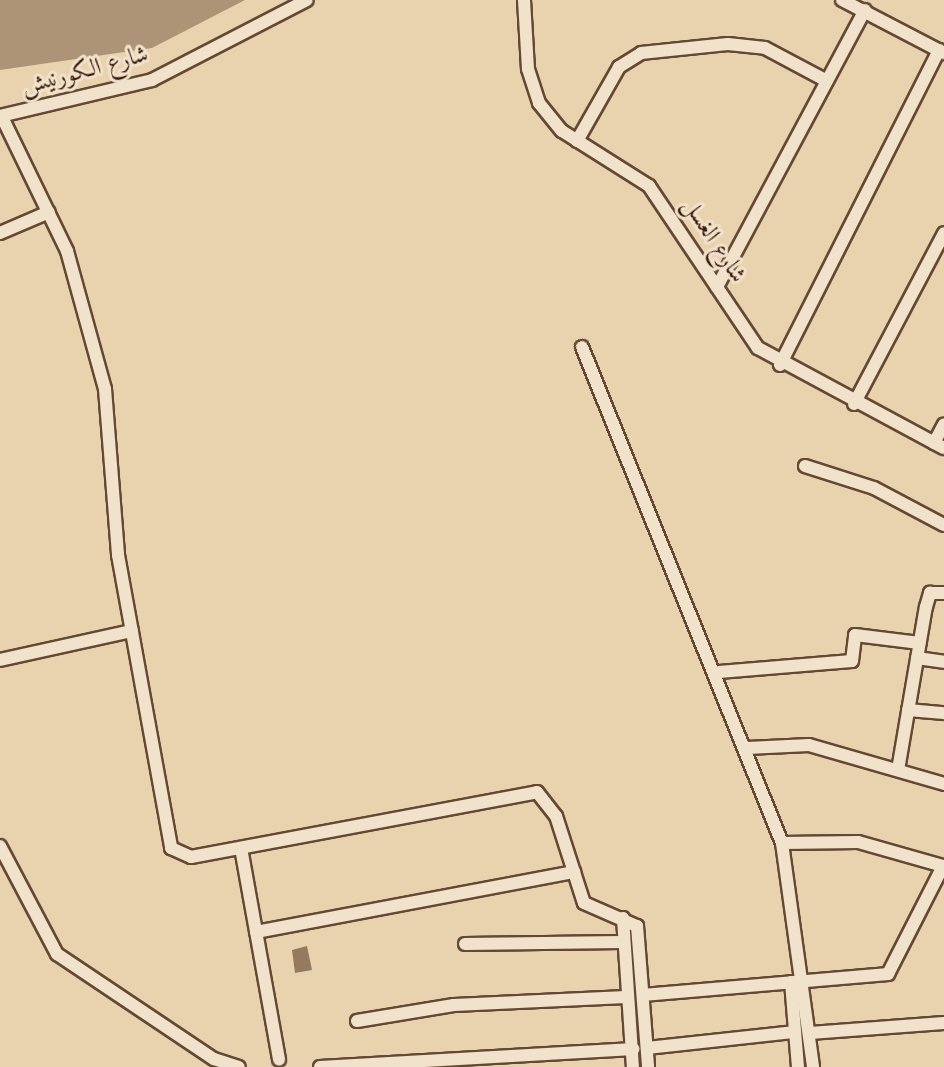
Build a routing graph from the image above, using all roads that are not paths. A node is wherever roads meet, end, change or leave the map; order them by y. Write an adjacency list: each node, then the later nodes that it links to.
1 (307, 0): 7 (street, شارع الكورنيش)
2 (524, 0): 8 (street, شارع الغسل)
3 (842, 0): 4 (street)
4 (865, 10): 5 (street); 6 (street)
5 (942, 52): 14 (street)
6 (827, 81): 8 (street); 12 (street)
7 (1, 116): 9 (street)
8 (577, 141): 12 (street, شارع الغسل)
9 (49, 212): 10 (street); 21 (street)
10 (0, 233)
11 (944, 233): 15 (street)
12 (717, 287): 14 (street, شارع الغسل)
13 (582, 347): 26 (street)
14 (780, 365): 15 (street, شارع الغسل)
15 (854, 404): 17 (street, شارع الغسل)
16 (944, 424): 17 (street)
17 (939, 445)
18 (805, 466): 19 (street)
19 (944, 525)
20 (944, 593): 22 (street)
21 (132, 631): 24 (street); 34 (street)
22 (920, 643): 23 (street); 26 (street)
23 (917, 658): 25 (street); 27 (street)
24 (0, 660)
25 (944, 662)
26 (719, 672): 29 (street)
27 (908, 710): 28 (street); 30 (street)
28 (944, 713)
29 (747, 748): 30 (street); 32 (street)
30 (898, 770): 31 (street)
31 (944, 784)
32 (782, 843): 40 (street); 40 (street)
33 (0, 846): 51 (street)
34 (241, 848): 35 (street); 37 (street)
35 (574, 872): 36 (street); 37 (street)
36 (623, 918): 38 (street); 42 (street)
37 (256, 932): 50 (street)
38 (622, 942): 39 (street); 43 (street)
39 (465, 944)
40 (806, 981): 41 (street); 47 (street)
41 (791, 982): 42 (street); 46 (street)
42 (643, 995): 48 (street)
43 (626, 997): 44 (street); 49 (street)
44 (357, 1021)
45 (944, 1023): 47 (street)
46 (795, 1032): 48 (street); 55 (street)
47 (810, 1033): 56 (street)
48 (647, 1048): 54 (street)
49 (633, 1049): 52 (street); 53 (street)
50 (279, 1060)
51 (239, 1067)
52 (320, 1067)
53 (633, 1067)
54 (648, 1067)
55 (798, 1067)
56 (813, 1067)

